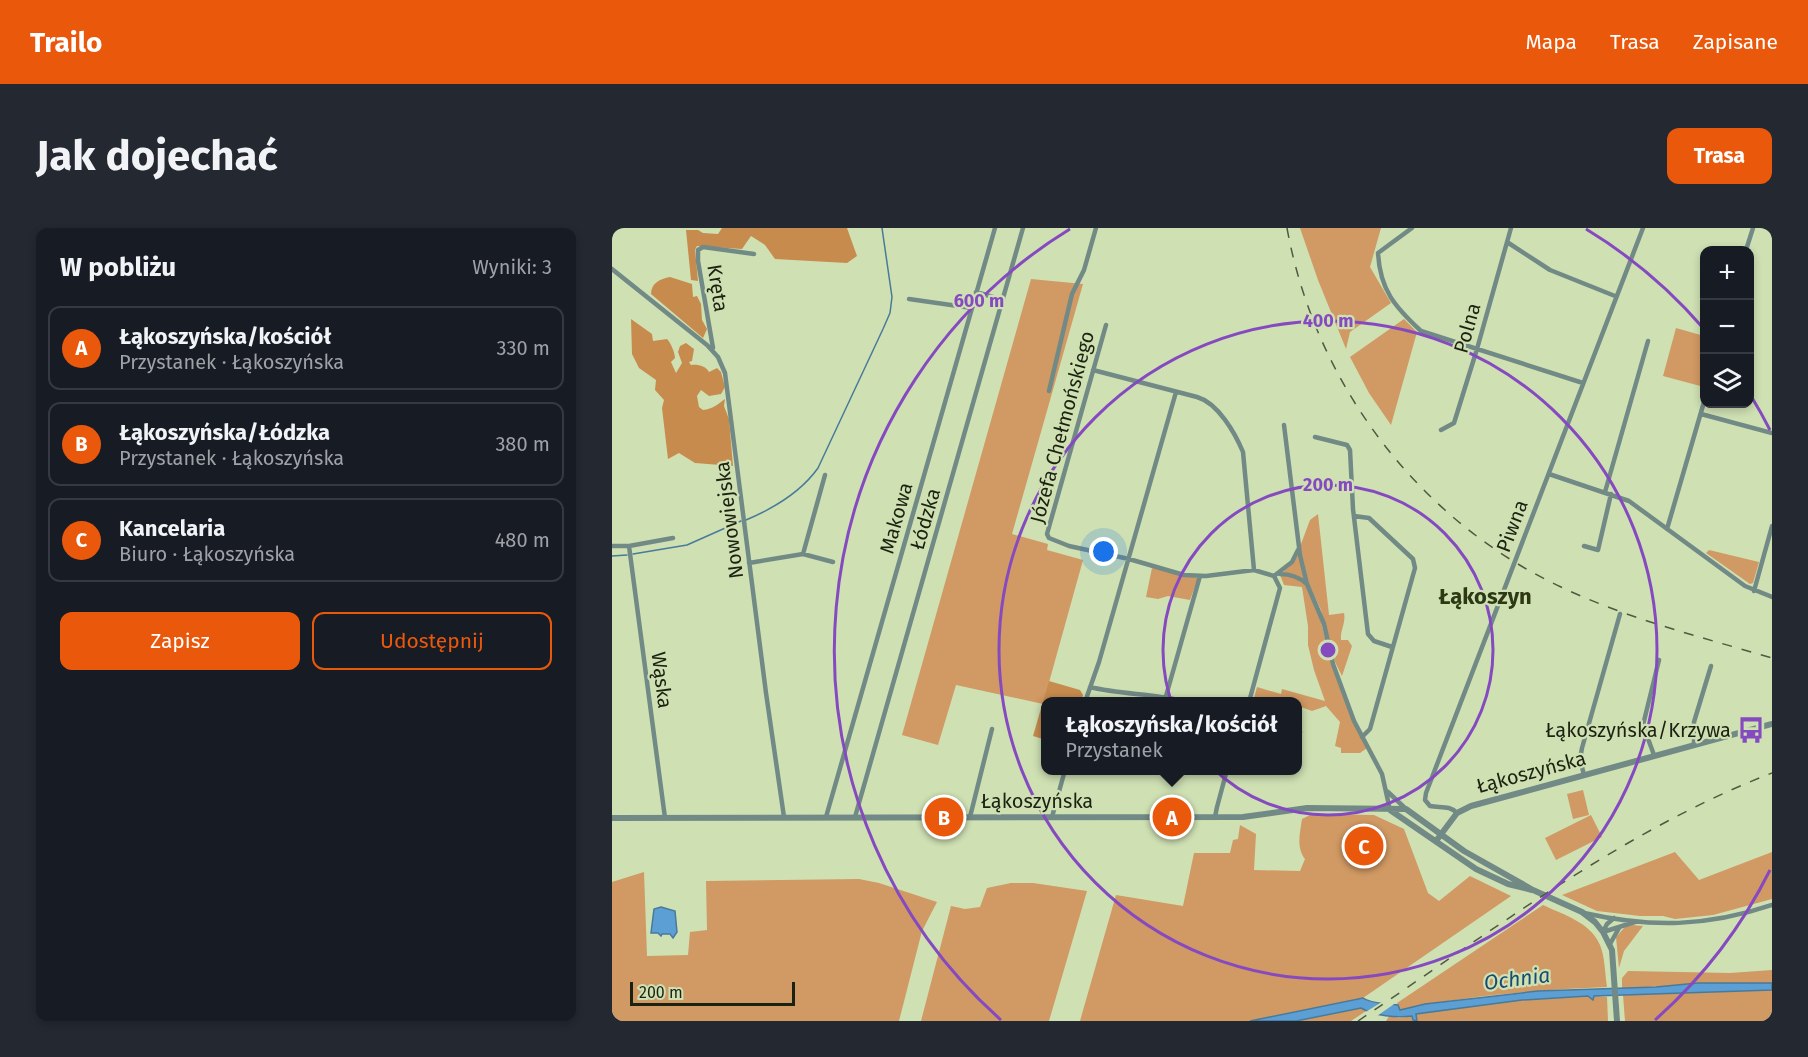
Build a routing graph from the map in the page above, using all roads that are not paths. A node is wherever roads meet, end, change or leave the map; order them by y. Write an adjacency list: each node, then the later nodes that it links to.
1 (995, 228): 12 (street, Makowa)
2 (1023, 228): 15 (street, Łódzka)
3 (1096, 228): 23 (street)
4 (1412, 228): 19 (street)
5 (1510, 228): 8 (street, Polna)
6 (1643, 228): 13 (street, Piwna)
7 (1753, 228): 9 (street)
8 (1507, 242): 13 (street); 19 (street, Polna)
9 (1747, 246)
10 (754, 254): 20 (street, Kręta)
11 (612, 269): 20 (street, Nowowiejska)
12 (976, 292): 15 (street); 16 (street, Makowa)
13 (1615, 296): 22 (street, Piwna)
14 (909, 299): 16 (street)
15 (1003, 300): 79 (street, Łódzka)
16 (972, 308): 78 (street, Makowa)
17 (1106, 325): 21 (street, Józefa Chełmońskiego)
18 (1648, 341): 33 (street)
19 (1477, 349): 22 (street); 28 (street, Polna)
20 (713, 351): 46 (street, Nowowiejska)
21 (1093, 370): 24 (street); 44 (street, Józefa Chełmońskiego)
22 (1583, 382): 31 (street, Piwna)
23 (1048, 391)
24 (1176, 392): 44 (street); 47 (street)
25 (1702, 408): 26 (street)
26 (1701, 414): 29 (street); 37 (street)
27 (1284, 425): 42 (street)
28 (1441, 429)
29 (1772, 433)
30 (1315, 437): 35 (street)
31 (1549, 474): 33 (street); 76 (street, Piwna)
32 (825, 475): 43 (street)
33 (1605, 492): 34 (street)
34 (1611, 494): 37 (street); 41 (street)
35 (1354, 516): 54 (street); 54 (street)
36 (1772, 526): 51 (street)
37 (1667, 529): 51 (street)
38 (673, 538): 40 (street)
39 (612, 546): 40 (street)
40 (629, 546): 84 (street, Wąska)
41 (1584, 546)
42 (1300, 547): 48 (street); 50 (street)
43 (803, 555): 45 (street); 46 (street)
44 (1128, 559): 49 (street); 57 (street)
45 (832, 562)
46 (749, 563): 77 (street, Nowowiejska)
47 (1254, 570): 48 (street); 49 (street)
48 (1277, 575): 50 (street); 63 (street)
49 (1200, 576): 59 (street)
50 (1307, 584): 66 (street)
51 (1754, 591): 52 (street)
52 (1772, 597)
53 (1620, 614): 71 (street)
54 (1392, 647): 66 (street)
55 (1659, 660): 68 (street)
56 (1712, 666): 67 (street)
57 (1090, 687): 58 (street); 60 (street)
58 (1126, 694): 59 (street); 61 (street)
59 (1166, 696): 62 (street)
60 (1087, 697)
61 (1125, 697)
62 (1170, 697)
63 (1250, 697)
64 (1772, 724): 67 (street, Łąkoszyńska)
65 (992, 729): 80 (street)
66 (1362, 737): 72 (street)
67 (1694, 745): 68 (street, Łąkoszyńska)
68 (1654, 755): 71 (street, Łąkoszyńska)
69 (1064, 775): 81 (street)
70 (1226, 775): 82 (street)
71 (1584, 775): 76 (street, Łąkoszyńska)
72 (1387, 791): 73 (street); 75 (street)
73 (1393, 797): 74 (street); 75 (street)
74 (1406, 809): 75 (street, Łąkoszyńska); 85 (street)
75 (1390, 810): 82 (street, Łąkoszyńska); 86 (street)
76 (1457, 813): 85 (street, Łąkoszyńska)
77 (784, 817): 78 (street, Łąkoszyńska); 84 (street, Łąkoszyńska)
78 (826, 817): 79 (street, Łąkoszyńska)
79 (855, 817): 80 (street, Łąkoszyńska)
80 (970, 817): 81 (street, Łąkoszyńska)
81 (1052, 817): 82 (street, Łąkoszyńska)
82 (1215, 817)
83 (612, 818): 84 (street, Łąkoszyńska)
84 (665, 818)
85 (1440, 835): 86 (street, Łąkoszyńska); 87 (street)
86 (1436, 841): 87 (street)
87 (1533, 890): 89 (street)
88 (1772, 905): 91 (street)
89 (1582, 912): 90 (street); 93 (street)
90 (1614, 918): 91 (street); 93 (street)
91 (1645, 922): 92 (street)
92 (1621, 925): 93 (street); 94 (street)
93 (1603, 932): 94 (street)
94 (1610, 944): 95 (street)
95 (1617, 1021)

